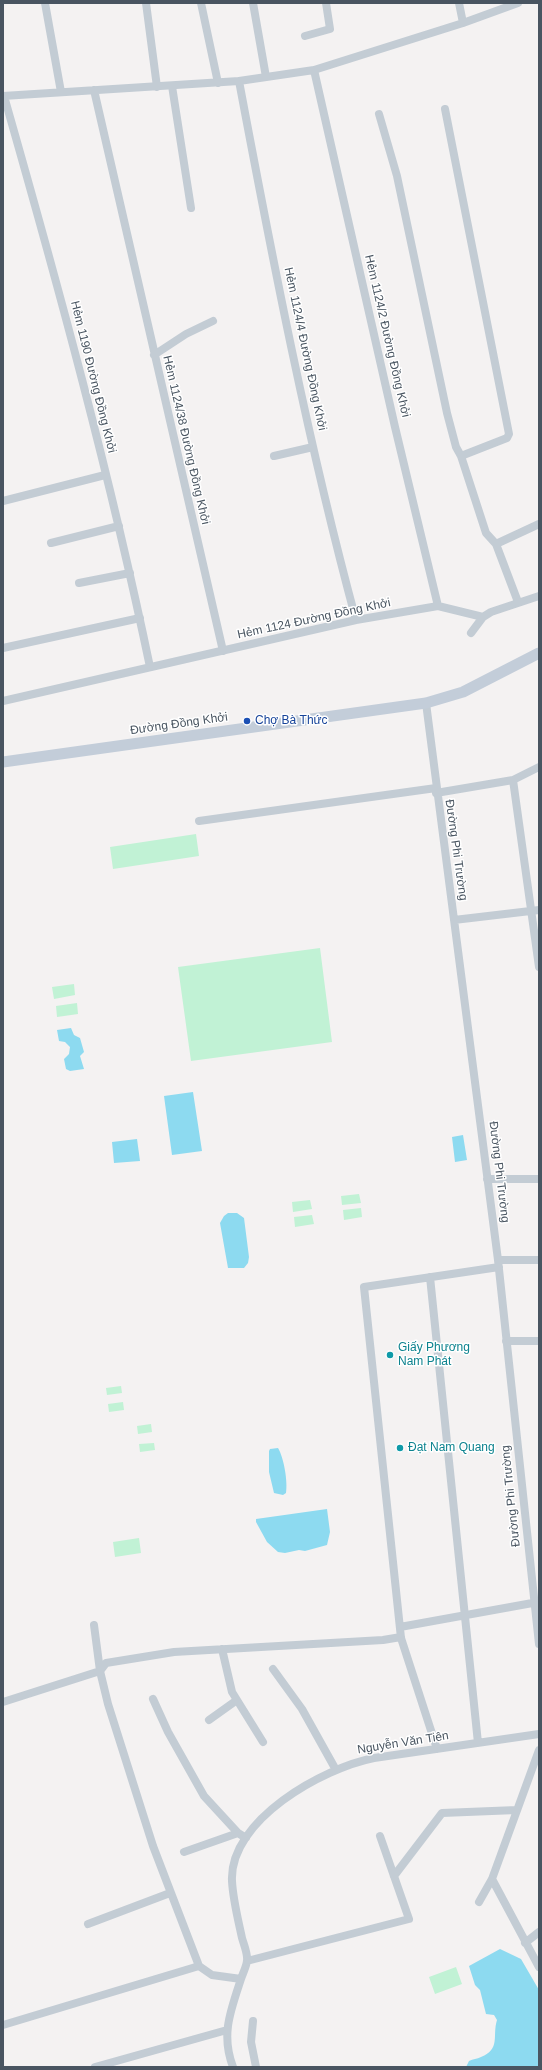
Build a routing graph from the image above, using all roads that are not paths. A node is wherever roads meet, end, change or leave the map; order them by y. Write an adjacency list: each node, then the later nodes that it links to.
1 (45, 3): 17 (street)
2 (146, 3): 15 (street)
3 (201, 3): 13 (street)
4 (253, 3): 11 (street)
5 (326, 3): 9 (street)
6 (459, 3): 8 (street)
7 (518, 3): 8 (street)
8 (463, 23): 10 (street)
9 (305, 36)
10 (314, 70): 11 (street); 37 (street, Hẻm 1124/2 Đường Đồng Khởi)
11 (266, 77): 12 (street)
12 (239, 81): 13 (street); 24 (street, Hẻm 1124/4 Đường Đồng Khởi)
13 (218, 83): 14 (street)
14 (172, 86): 15 (street); 21 (street)
15 (157, 87): 16 (street)
16 (94, 90): 17 (street); 23 (street, Hẻm 1124/38 Đường Đồng Khởi)
17 (61, 92): 18 (street)
18 (4, 96): 27 (street, Hẻm 1190 Đường Đồng Khởi)
19 (444, 109): 26 (street)
20 (379, 114): 26 (street)
21 (191, 208)
22 (213, 321): 23 (street)
23 (154, 355): 43 (street, Hẻm 1124/38 Đường Đồng Khởi)
24 (313, 446): 25 (street); 40 (street, Hẻm 1124/4 Đường Đồng Khởi)
25 (274, 456)
26 (461, 456): 32 (street)
27 (105, 475): 28 (street); 30 (street, Hẻm 1190 Đường Đồng Khởi)
28 (3, 502)
29 (539, 524): 32 (street)
30 (119, 526): 31 (street); 33 (street, Hẻm 1190 Đường Đồng Khởi)
31 (51, 543)
32 (496, 544): 36 (street)
33 (130, 573): 34 (street); 39 (street, Hẻm 1190 Đường Đồng Khởi)
34 (79, 583)
35 (539, 596): 36 (street)
36 (518, 602): 38 (street)
37 (438, 606): 38 (street, Hẻm 1124 Đường Đồng Khởi); 40 (street, Hẻm 1124 Đường Đồng Khởi)
38 (483, 617): 41 (street)
39 (140, 618): 42 (street); 45 (street, Hẻm 1190 Đường Đồng Khởi)
40 (356, 620): 43 (street, Hẻm 1124 Đường Đồng Khởi)
41 (471, 634)
42 (3, 648)
43 (223, 651): 45 (street, Hẻm 1124 Đường Đồng Khởi)
44 (539, 653): 47 (main road, Đường Đồng Khởi)
45 (150, 667): 46 (street, Hẻm 1124 Đường Đồng Khởi)
46 (3, 701)
47 (426, 703): 48 (main road, Đường Đồng Khởi); 51 (street, Đường Phi Trường)
48 (3, 762)
49 (539, 767): 50 (street)
50 (513, 780): 51 (street); 53 (street)
51 (436, 790): 52 (street); 54 (street, Đường Phi Trường)
52 (199, 821)
53 (535, 911): 54 (street); 55 (street)
54 (454, 920): 56 (street, Đường Phi Trường)
55 (539, 967)
56 (488, 1179): 57 (street); 59 (street, Đường Phi Trường)
57 (539, 1179)
58 (539, 1260): 59 (street)
59 (498, 1263): 60 (street); 61 (street, Đường Phi Trường)
60 (430, 1277): 64 (street); 66 (street)
61 (506, 1341): 62 (street); 63 (street, Đường Phi Trường)
62 (539, 1341)
63 (537, 1603): 64 (street); 68 (street, Đường Phi Trường)
64 (465, 1616): 66 (street); 78 (street)
65 (94, 1625): 71 (street)
66 (400, 1628): 67 (street)
67 (401, 1637): 69 (street); 79 (street)
68 (539, 1644)
69 (222, 1649): 71 (street); 73 (street)
70 (273, 1669): 81 (street)
71 (100, 1671): 74 (street); 88 (street)
72 (153, 1699): 83 (street)
73 (236, 1700): 75 (street); 77 (street)
74 (3, 1702)
75 (209, 1720)
76 (539, 1734): 78 (street, Nguyễn Văn Tiên)
77 (262, 1742)
78 (478, 1743): 79 (street, Nguyễn Văn Tiên)
79 (438, 1749): 81 (street, Nguyễn Văn Tiên)
80 (539, 1750): 82 (street)
81 (336, 1770): 83 (street, Nguyễn Văn Tiên)
82 (517, 1810): 86 (street); 87 (street)
83 (242, 1836): 85 (street); 93 (street, Nguyễn Văn Tiên)
84 (380, 1836): 86 (street)
85 (184, 1852)
86 (394, 1876): 93 (street)
87 (492, 1879): 89 (street); 92 (street)
88 (170, 1893): 90 (street); 94 (street)
89 (479, 1902)
90 (88, 1924)
91 (539, 1932): 92 (street)
92 (525, 1943): 95 (street)
93 (247, 1961): 96 (street)
94 (199, 1966): 96 (street); 98 (street)
95 (539, 1966)
96 (241, 1978): 99 (street)
97 (253, 2021): 102 (street)
98 (3, 2025)
99 (227, 2030): 100 (street); 101 (street)
100 (95, 2067)
101 (233, 2067)
102 (256, 2067)

